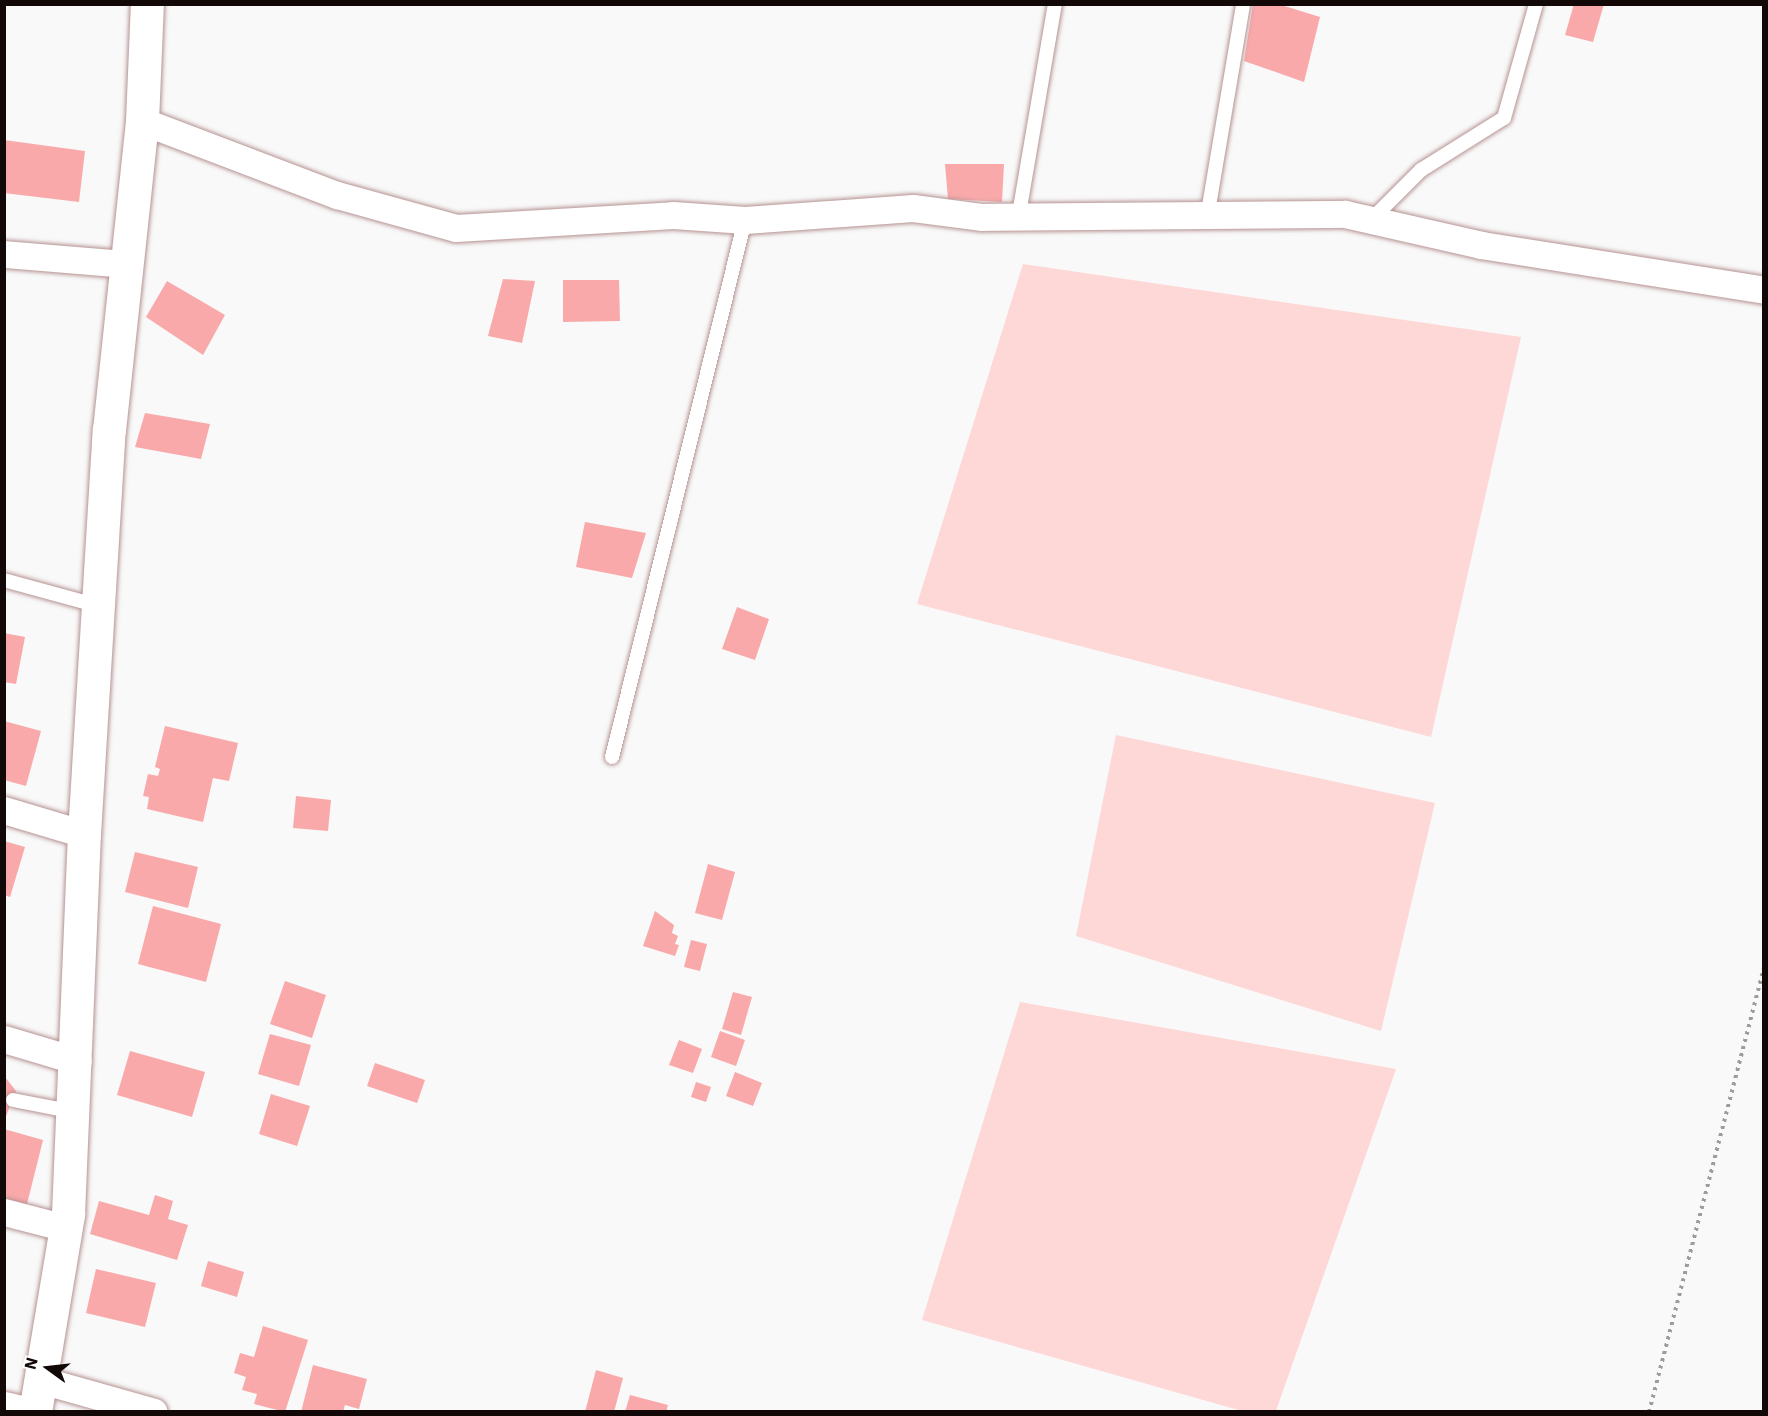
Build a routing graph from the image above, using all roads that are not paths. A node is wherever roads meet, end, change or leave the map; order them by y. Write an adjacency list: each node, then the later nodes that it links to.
1 (147, 4): 5 (street)
2 (1055, 4): 7 (lane)
3 (1243, 4): 6 (lane)
4 (1536, 4): 9 (lane)
5 (142, 121): 8 (street); 11 (street)
6 (1208, 212): 7 (street); 9 (street)
7 (1019, 214): 8 (street)
8 (746, 220): 15 (lane)
9 (1371, 220): 12 (street)
10 (4, 254): 11 (street)
11 (126, 264): 14 (street)
12 (1764, 290)
13 (4, 580): 14 (lane)
14 (99, 606): 17 (street)
15 (612, 757)
16 (4, 810): 17 (street)
17 (84, 834): 19 (street)
18 (4, 1039): 19 (street)
19 (78, 1061): 21 (street)
20 (13, 1100): 21 (lane)
21 (76, 1113): 23 (street)
22 (4, 1212): 23 (street)
23 (66, 1228): 24 (street)
24 (37, 1401): 25 (street); 26 (street)
25 (4, 1405)
26 (154, 1412)

